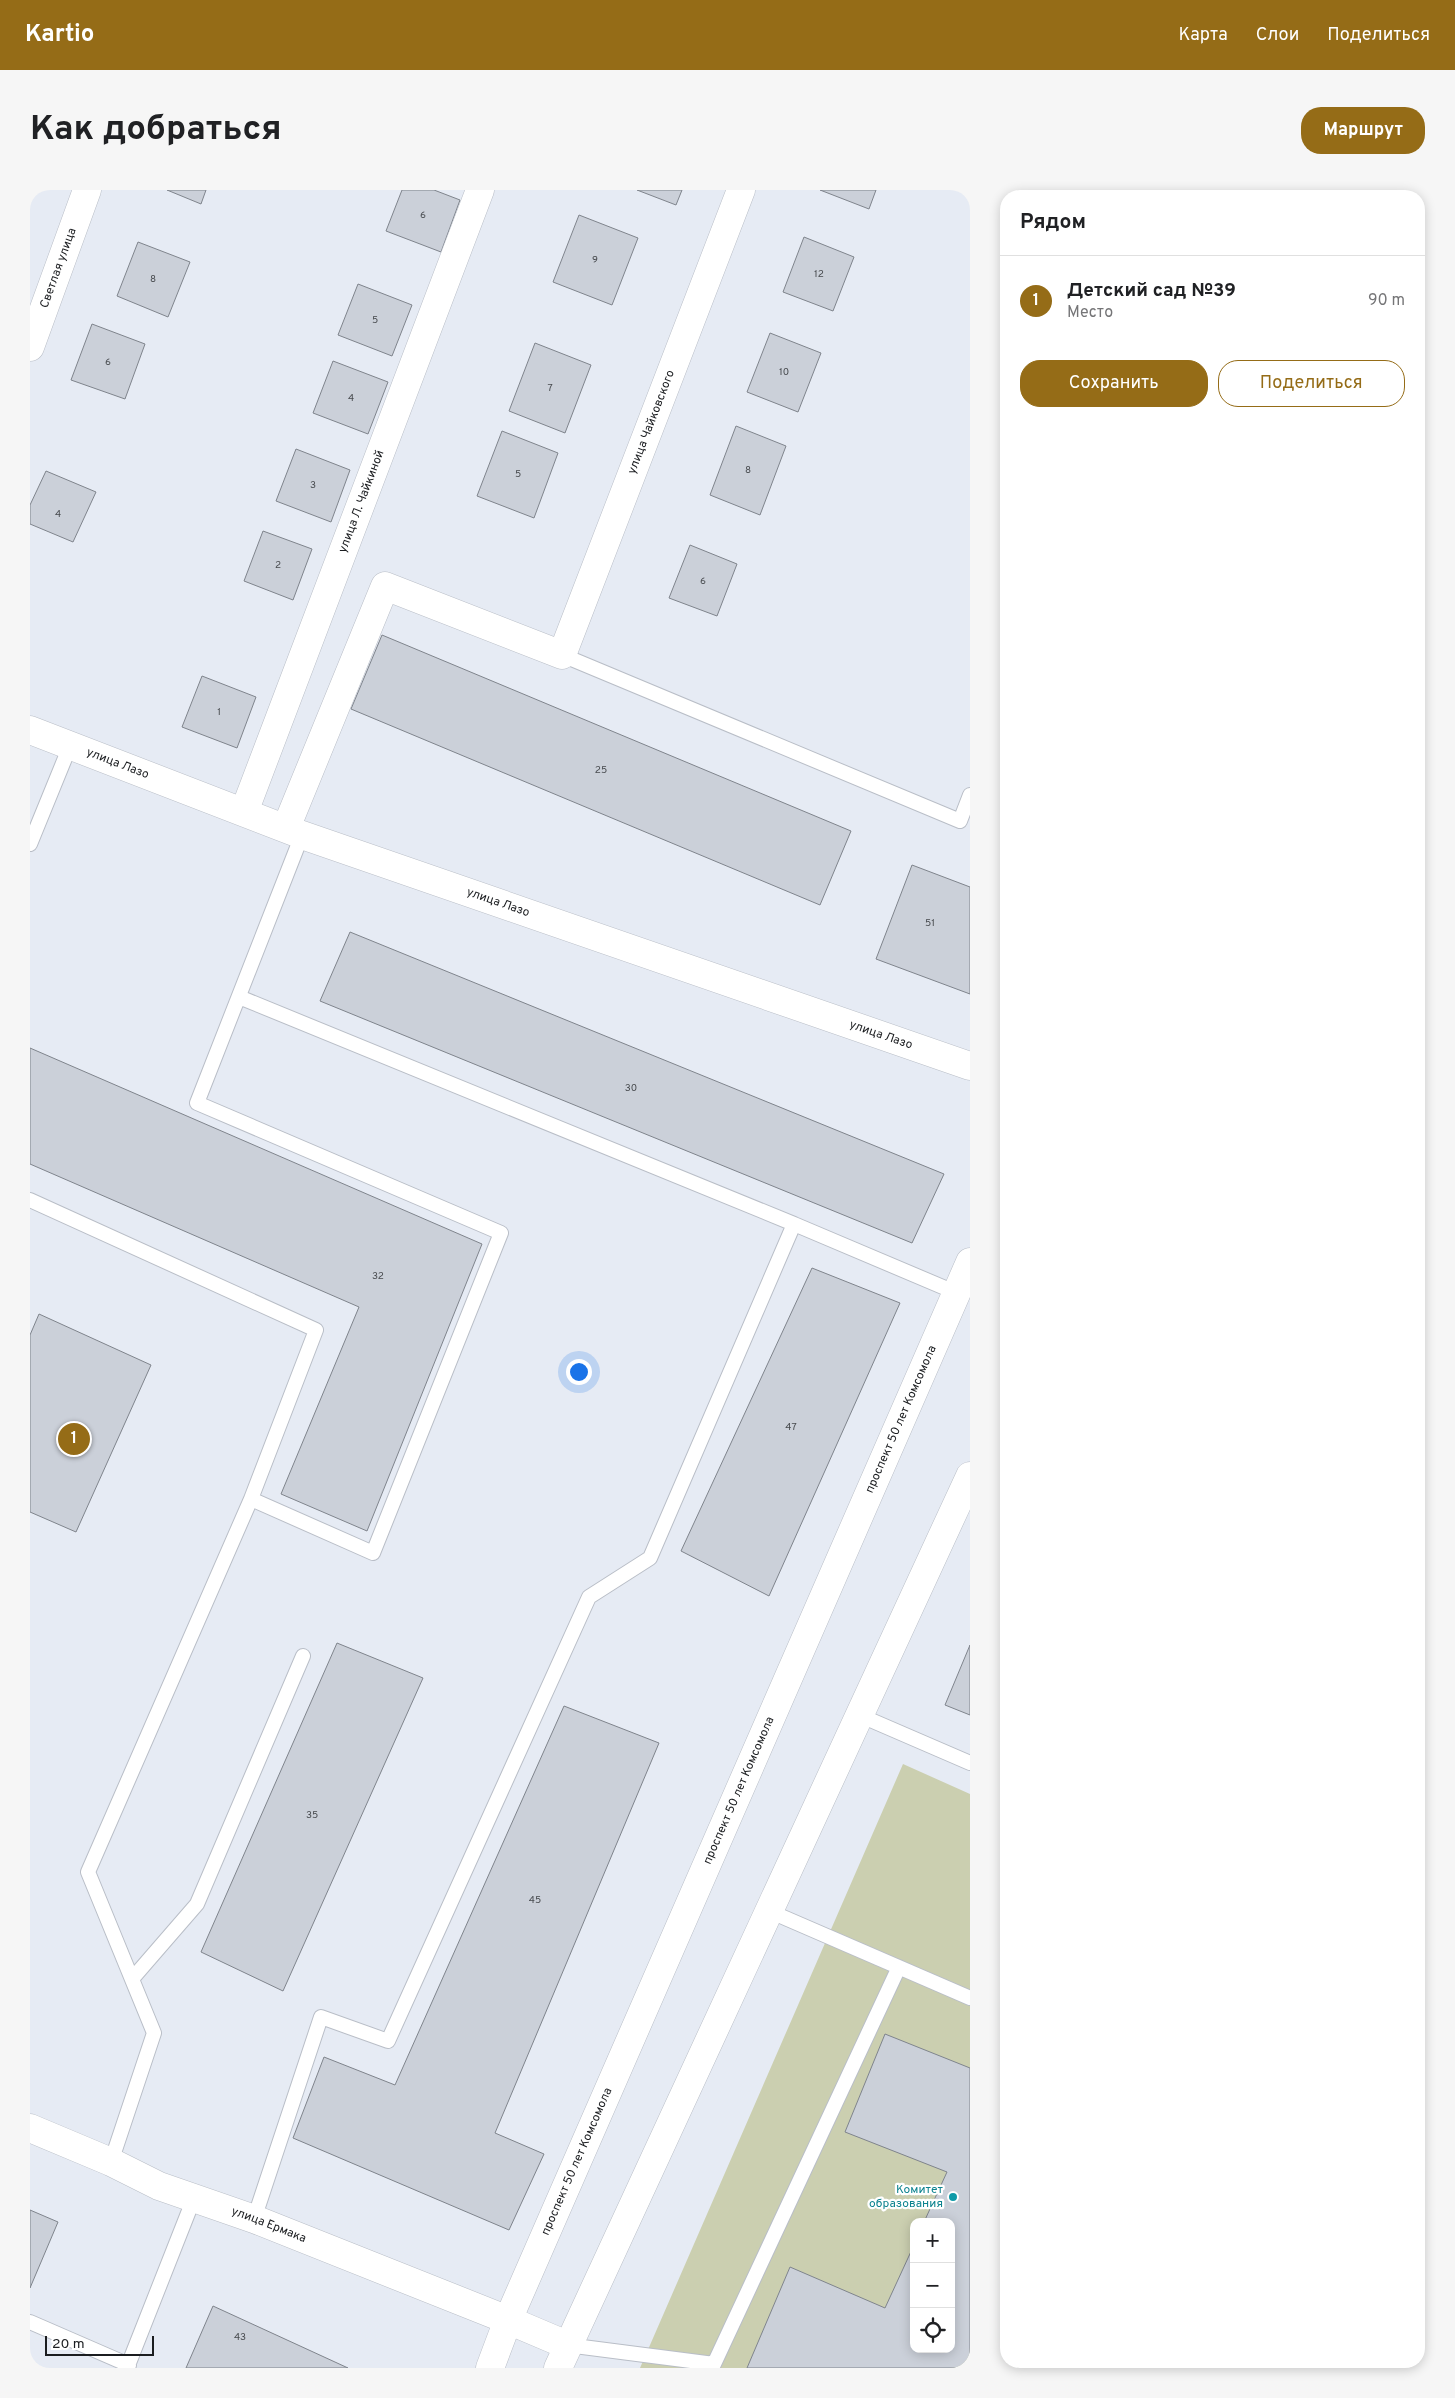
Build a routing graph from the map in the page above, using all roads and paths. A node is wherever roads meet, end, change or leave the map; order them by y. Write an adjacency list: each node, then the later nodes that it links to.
1 (87, 190): 4 (street, Светлая улица)
2 (480, 190): 9 (street, улица Л. Чайкиной)
3 (741, 190): 5 (street, улица Чайковского)
4 (30, 347)
5 (562, 655): 8 (lane); 10 (street)
6 (30, 730): 7 (street, улица Лазо)
7 (70, 746): 9 (street, улица Лазо); 11 (lane)
8 (970, 795)
9 (244, 812): 10 (street, улица Лазо)
10 (294, 831): 12 (lane); 13 (street, улица Лазо)
11 (30, 844)
12 (238, 997): 15 (lane); 19 (lane)
13 (970, 1066)
14 (30, 1200): 19 (lane)
15 (794, 1224): 17 (lane); 30 (lane)
16 (970, 1262): 17 (street, проспект 50 лет Комсомола)
17 (956, 1293): 31 (street, проспект 50 лет Комсомола)
18 (970, 1476): 21 (street)
19 (251, 1499): 25 (lane)
20 (303, 1656): 25 (lane)
21 (860, 1715): 22 (lane); 23 (street)
22 (970, 1763)
23 (769, 1911): 24 (lane); 33 (street)
24 (899, 1967): 26 (lane); 33 (lane)
25 (132, 1979): 28 (lane)
26 (970, 1998)
27 (30, 2128): 28 (street, улица Ермака)
28 (111, 2162): 29 (street, улица Ермака)
29 (194, 2198): 30 (street, улица Ермака); 34 (lane)
30 (254, 2219): 31 (street, улица Ермака)
31 (508, 2320): 33 (street); 35 (street, проспект 50 лет Комсомола)
32 (30, 2322): 34 (lane)
33 (562, 2357)
34 (128, 2366)
35 (490, 2368)

